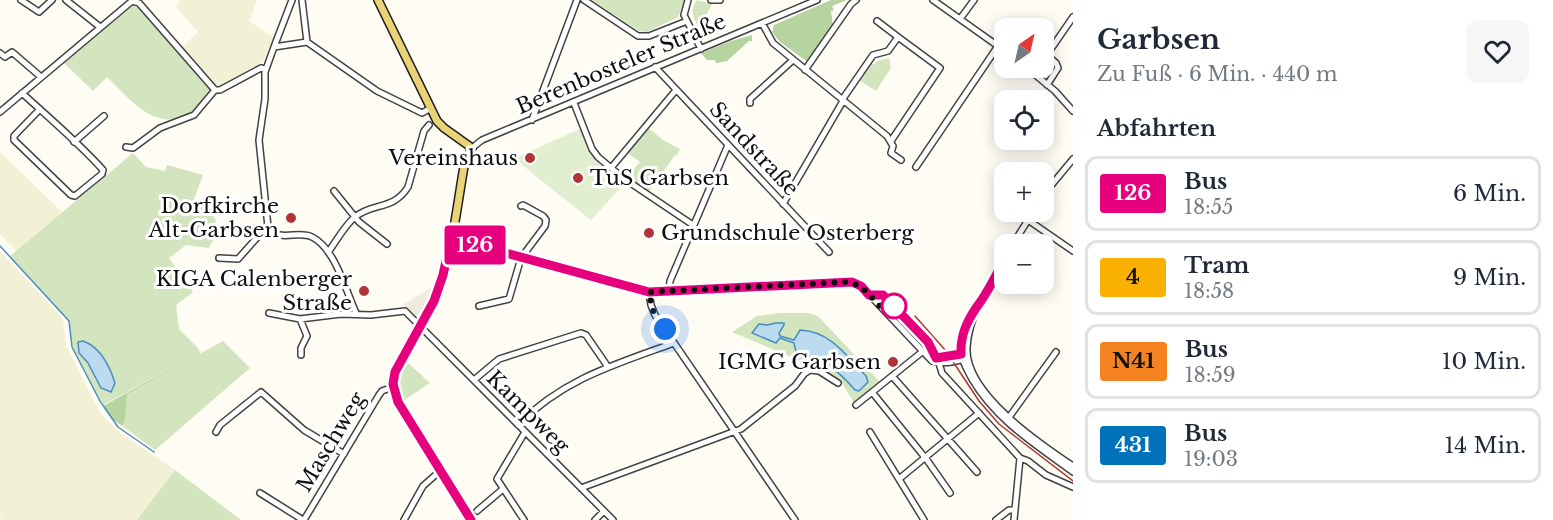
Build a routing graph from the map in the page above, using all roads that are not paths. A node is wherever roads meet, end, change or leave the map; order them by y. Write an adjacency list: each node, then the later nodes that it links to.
1 (21, 0): 2 (street)
2 (52, 0)
3 (66, 0): 21 (street)
4 (292, 0): 26 (street)
5 (302, 0): 23 (street)
6 (378, 0): 46 (main road)
7 (577, 0): 51 (street)
8 (584, 0): 18 (street)
9 (688, 0): 18 (street)
10 (711, 0): 11 (street)
11 (720, 0)
12 (817, 0): 20 (street, Berenbosteler Straße)
13 (856, 0): 34 (street)
14 (933, 0): 17 (street)
15 (974, 0): 17 (street)
16 (1073, 17): 25 (street)
17 (960, 19): 24 (street)
18 (687, 21): 27 (street)
19 (877, 21): 22 (street)
20 (762, 23): 27 (street, Berenbosteler Straße); 30 (street)
21 (100, 27): 36 (street); 40 (street)
22 (898, 37): 43 (street); 53 (street)
23 (307, 42): 26 (street); 46 (street)
24 (994, 42)
25 (1054, 44)
26 (274, 47): 33 (street)
27 (701, 48): 32 (street, Berenbosteler Straße)
28 (994, 51): 60 (street)
29 (0, 53): 36 (street)
30 (793, 60): 34 (street); 45 (street)
31 (1054, 62): 35 (street)
32 (655, 68): 41 (street, Sandstraße); 44 (street, Berenbosteler Straße)
33 (265, 69): 40 (street); 69 (street)
34 (806, 70): 43 (street)
35 (1054, 74)
36 (41, 77): 42 (street)
37 (1042, 78): 39 (street)
38 (1052, 78): 39 (street)
39 (1047, 85): 48 (street)
40 (215, 90): 56 (street)
41 (676, 90): 55 (street, Sandstraße); 61 (street)
42 (22, 93): 47 (street); 49 (street)
43 (842, 100): 53 (street); 64 (street)
44 (574, 103): 51 (street, Berenbosteler Straße); 61 (street)
45 (750, 103)
46 (431, 108): 57 (main road)
47 (40, 109): 54 (street); 54 (street)
48 (1073, 111)
49 (0, 112)
50 (104, 116): 54 (street)
51 (532, 120): 57 (street, Berenbosteler Straße)
52 (429, 125): 66 (street)
53 (891, 141): 59 (street)
54 (74, 142)
55 (728, 145): 64 (street, Sandstraße); 68 (street)
56 (126, 147)
57 (472, 148): 70 (main road)
58 (1073, 159): 62 (street)
59 (901, 160)
60 (916, 167)
61 (611, 168): 68 (street)
62 (1054, 182)
63 (334, 191): 66 (street)
64 (783, 204): 74 (street, Sandstraße)
65 (521, 206): 76 (street)
66 (354, 217): 71 (street); 72 (street)
67 (1031, 222): 73 (street)
68 (693, 225): 78 (street)
69 (268, 227): 72 (street); 75 (street)
70 (451, 238): 76 (street); 84 (main road)
71 (387, 244)
72 (329, 251): 82 (street)
73 (1073, 251)
74 (828, 252)
75 (219, 258)
76 (521, 258): 79 (street); 80 (street)
77 (994, 278): 89 (street)
78 (669, 291): 79 (street); 87 (street)
79 (649, 292): 85 (street)
80 (479, 306)
81 (269, 312): 83 (street, Kampweg)
82 (356, 313): 83 (street, Kampweg); 84 (street, Kampweg)
83 (300, 319): 88 (street)
84 (420, 326): 93 (street, Kampweg); 95 (main road)
85 (674, 343): 91 (street); 103 (street)
86 (1056, 352): 99 (street)
87 (924, 353): 89 (street); 90 (street); 92 (street)
88 (301, 355)
89 (964, 357): 90 (street); 99 (street)
90 (939, 363): 98 (street)
91 (608, 367): 93 (street); 100 (street)
92 (892, 376): 96 (street); 105 (street)
93 (474, 380): 100 (street, Kampweg)
94 (838, 383): 103 (street)
95 (393, 387): 106 (street, Maschweg); 110 (main road)
96 (872, 392): 97 (street); 107 (street)
97 (856, 405)
98 (979, 413): 105 (street); 108 (street)
99 (1008, 420): 109 (street)
100 (518, 425): 102 (street, Kampweg)
101 (216, 432): 106 (street)
102 (525, 432): 114 (street, Kampweg); 115 (street)
103 (735, 432): 114 (street); 127 (street)
104 (870, 432): 112 (street)
105 (948, 438): 107 (street); 111 (street)
106 (344, 454): 121 (street, Maschweg)
107 (924, 457): 112 (street); 116 (street)
108 (1020, 458): 113 (street); 118 (street)
109 (1072, 469)
110 (441, 471): 122 (street); 123 (main road)
111 (977, 472)
112 (899, 479): 128 (street)
113 (1073, 487)
114 (581, 488): 119 (street, Kampweg)
115 (503, 489): 120 (street); 124 (street)
116 (950, 493)
117 (260, 494): 121 (street)
118 (1015, 510): 129 (street); 130 (street)
119 (604, 511): 125 (street); 126 (street, Kampweg)
120 (477, 512)
121 (303, 520)
122 (404, 520)
123 (471, 520)
124 (524, 520)
125 (595, 520)
126 (613, 520)
127 (795, 520)
128 (924, 520)
129 (996, 520)
130 (1014, 520)

